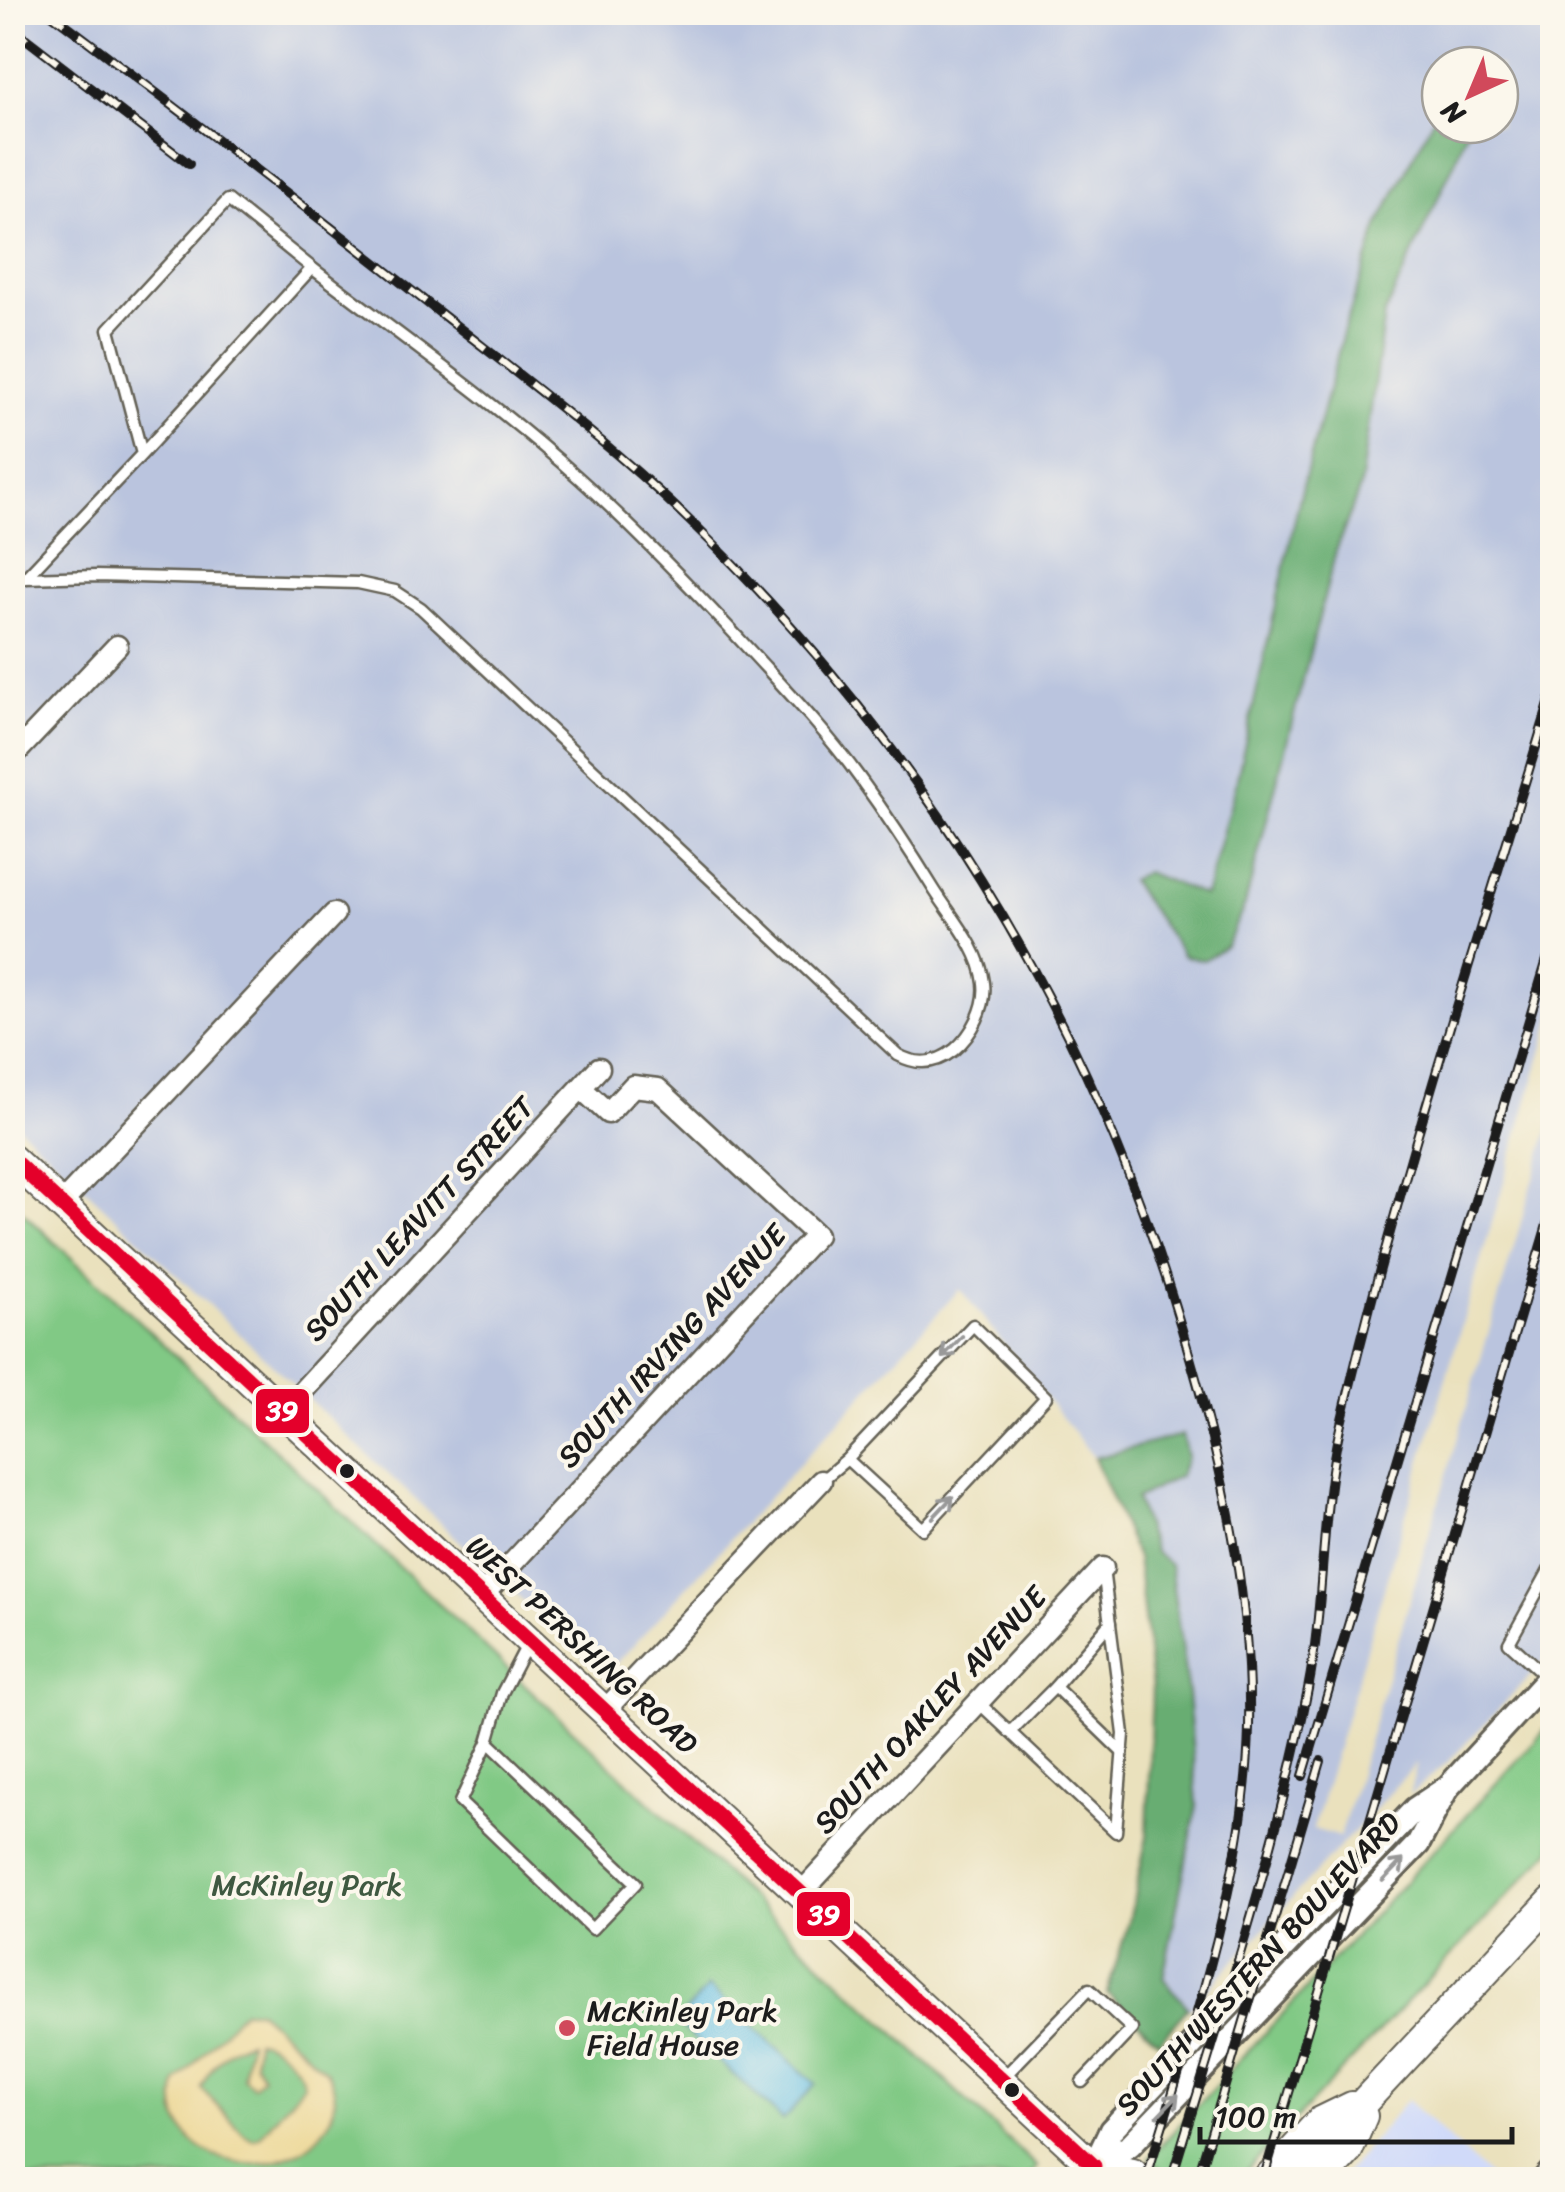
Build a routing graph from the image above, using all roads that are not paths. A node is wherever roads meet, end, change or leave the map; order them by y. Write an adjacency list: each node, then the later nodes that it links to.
1 (312, 268): 2 (lane); 2 (lane); 3 (lane)
2 (142, 454): 3 (lane)
3 (26, 578): 4 (lane)
4 (12, 586)
5 (117, 646): 6 (street)
6 (12, 756)
7 (334, 914): 11 (street)
8 (599, 1068): 9 (street, SOUTH LEAVITT STREET)
9 (581, 1088): 12 (street, SOUTH LEAVITT STREET); 17 (street, SOUTH IRVING AVENUE)
10 (12, 1158): 11 (main road, WEST PERSHING ROAD)
11 (61, 1204): 12 (main road, WEST PERSHING ROAD)
12 (284, 1411): 17 (main road, WEST PERSHING ROAD)
13 (847, 1459): 13 (lane, one-way to 13); 14 (lane)
14 (821, 1481): 23 (street)
15 (1552, 1566): 20 (lane)
16 (1103, 1568): 18 (lane); 22 (street, SOUTH OAKLEY AVENUE)
17 (482, 1596): 19 (main road, WEST PERSHING ROAD)
18 (1110, 1623): 21 (lane); 26 (lane)
19 (530, 1640): 23 (main road, WEST PERSHING ROAD); 25 (lane)
20 (1550, 1676): 34 (street, SOUTH WESTERN BOULEVARD)
21 (1054, 1687): 24 (lane); 26 (lane)
22 (978, 1702): 24 (lane); 27 (street, SOUTH OAKLEY AVENUE)
23 (605, 1710): 27 (main road, WEST PERSHING ROAD)
24 (1010, 1732): 26 (lane)
25 (488, 1742): 25 (lane)
26 (1122, 1752)
27 (801, 1893): 29 (main road, WEST PERSHING ROAD)
28 (1552, 1901): 31 (main road)
29 (1001, 2080): 30 (lane); 34 (main road, WEST PERSHING ROAD)
30 (1082, 2082)
31 (1372, 2096): 33 (main road); 36 (main road)
32 (1552, 2161): 38 (lane)
33 (1328, 2170): 37 (main road)
34 (1095, 2176): 35 (main road)
35 (1140, 2180)
36 (1266, 2180)
37 (1292, 2180)
38 (1535, 2180)

